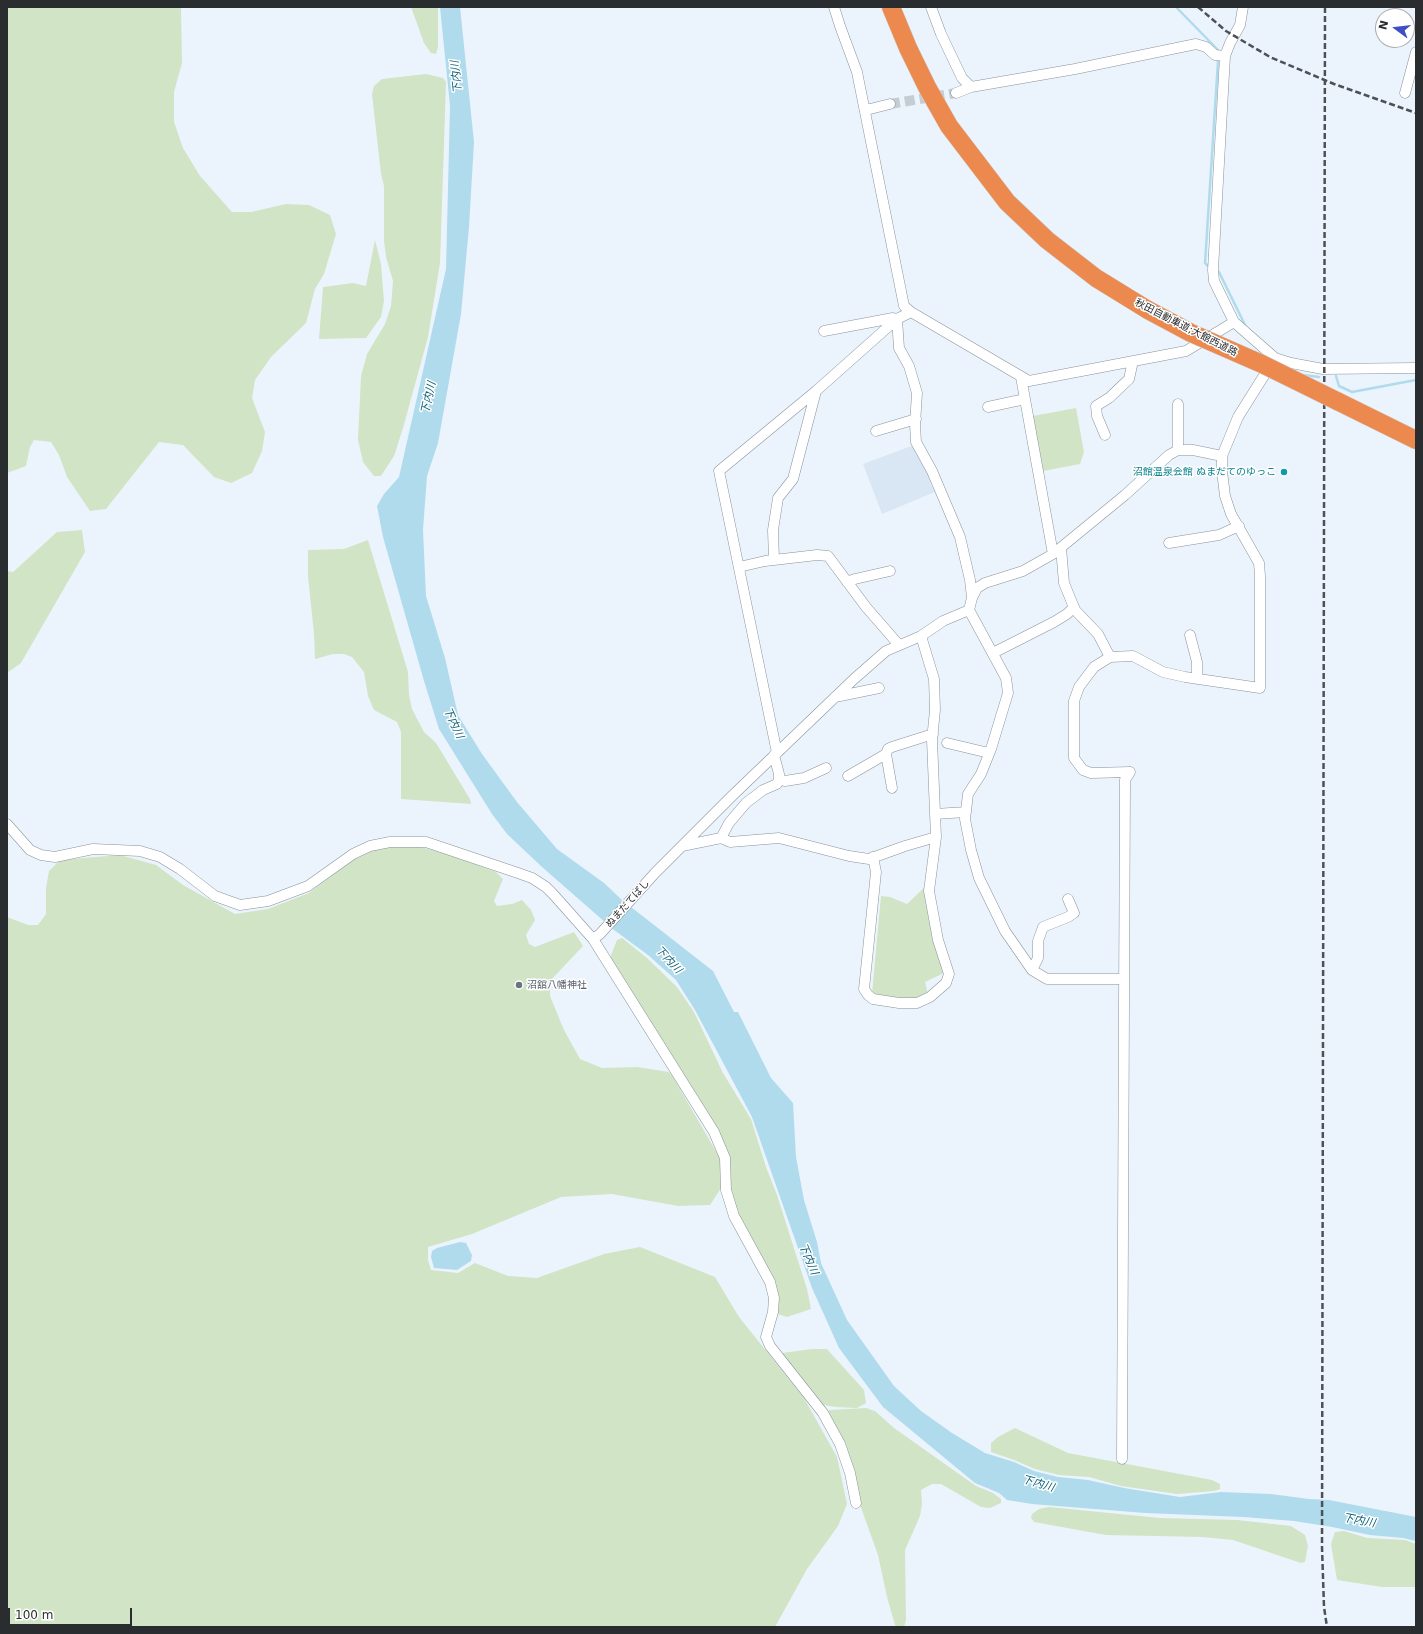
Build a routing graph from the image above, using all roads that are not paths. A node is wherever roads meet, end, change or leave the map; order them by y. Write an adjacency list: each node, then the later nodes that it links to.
1 (834, 7): 11 (street)
2 (891, 7): 27 (highway, 秋田自動車道;大館西道路, bridge)
3 (931, 7): 7 (street)
4 (1242, 7): 6 (street)
5 (1416, 52): 9 (street)
6 (1225, 56): 7 (street); 14 (street)
7 (971, 87): 8 (street)
8 (956, 93)
9 (1405, 93)
10 (890, 104): 11 (street)
11 (866, 110): 12 (street)
12 (911, 312): 13 (street); 19 (street)
13 (897, 319): 15 (street); 20 (street); 24 (street)
14 (1234, 322): 16 (street); 17 (street)
15 (824, 331)
16 (1274, 358): 18 (street); 29 (street)
17 (1133, 361): 19 (street); 26 (street)
18 (1416, 368)
19 (1021, 376): 21 (street)
20 (816, 391): 33 (street); 34 (street)
21 (1025, 399): 23 (street); 32 (street)
22 (1178, 404): 28 (street)
23 (988, 407)
24 (916, 419): 25 (street); 37 (street)
25 (876, 431)
26 (1105, 435)
27 (1416, 440)
28 (1178, 450): 29 (street); 32 (street)
29 (1222, 456): 30 (street)
30 (1239, 526): 31 (street); 45 (street)
31 (1169, 543)
32 (1057, 551): 37 (street); 38 (street)
33 (774, 560): 34 (street); 36 (street)
34 (738, 567): 51 (street)
35 (890, 571): 36 (street)
36 (847, 582): 42 (street)
37 (972, 598): 39 (street)
38 (1074, 607): 43 (street); 44 (street)
39 (968, 610): 41 (street, ぬまだてばし); 43 (street)
40 (1190, 635): 45 (street)
41 (921, 636): 42 (street, ぬまだてばし); 48 (street)
42 (899, 645): 47 (street, ぬまだてばし)
43 (994, 653): 50 (street)
44 (1110, 657): 45 (street); 69 (street)
45 (1197, 679)
46 (879, 688): 47 (street)
47 (835, 698): 51 (street, ぬまだてばし)
48 (932, 734): 52 (street); 58 (street)
49 (947, 743): 50 (street)
50 (990, 753): 57 (street)
51 (776, 754): 55 (street); 62 (street, ぬまだてばし)
52 (886, 754): 54 (street); 56 (street)
53 (826, 768): 55 (street)
54 (848, 776)
55 (780, 779): 61 (street)
56 (892, 788)
57 (966, 812): 58 (street); 68 (street)
58 (935, 814): 60 (street)
59 (7, 824): 64 (street)
60 (936, 837): 63 (street); 63 (street)
61 (721, 838): 62 (street); 63 (street)
62 (682, 846): 66 (street, ぬまだてばし)
63 (873, 858)
64 (553, 894): 66 (street); 67 (street)
65 (1068, 899): 68 (street)
66 (597, 937): 71 (street)
67 (596, 953)
68 (1032, 970): 69 (street)
69 (1123, 979): 70 (street)
70 (1122, 1459)
71 (856, 1503)

